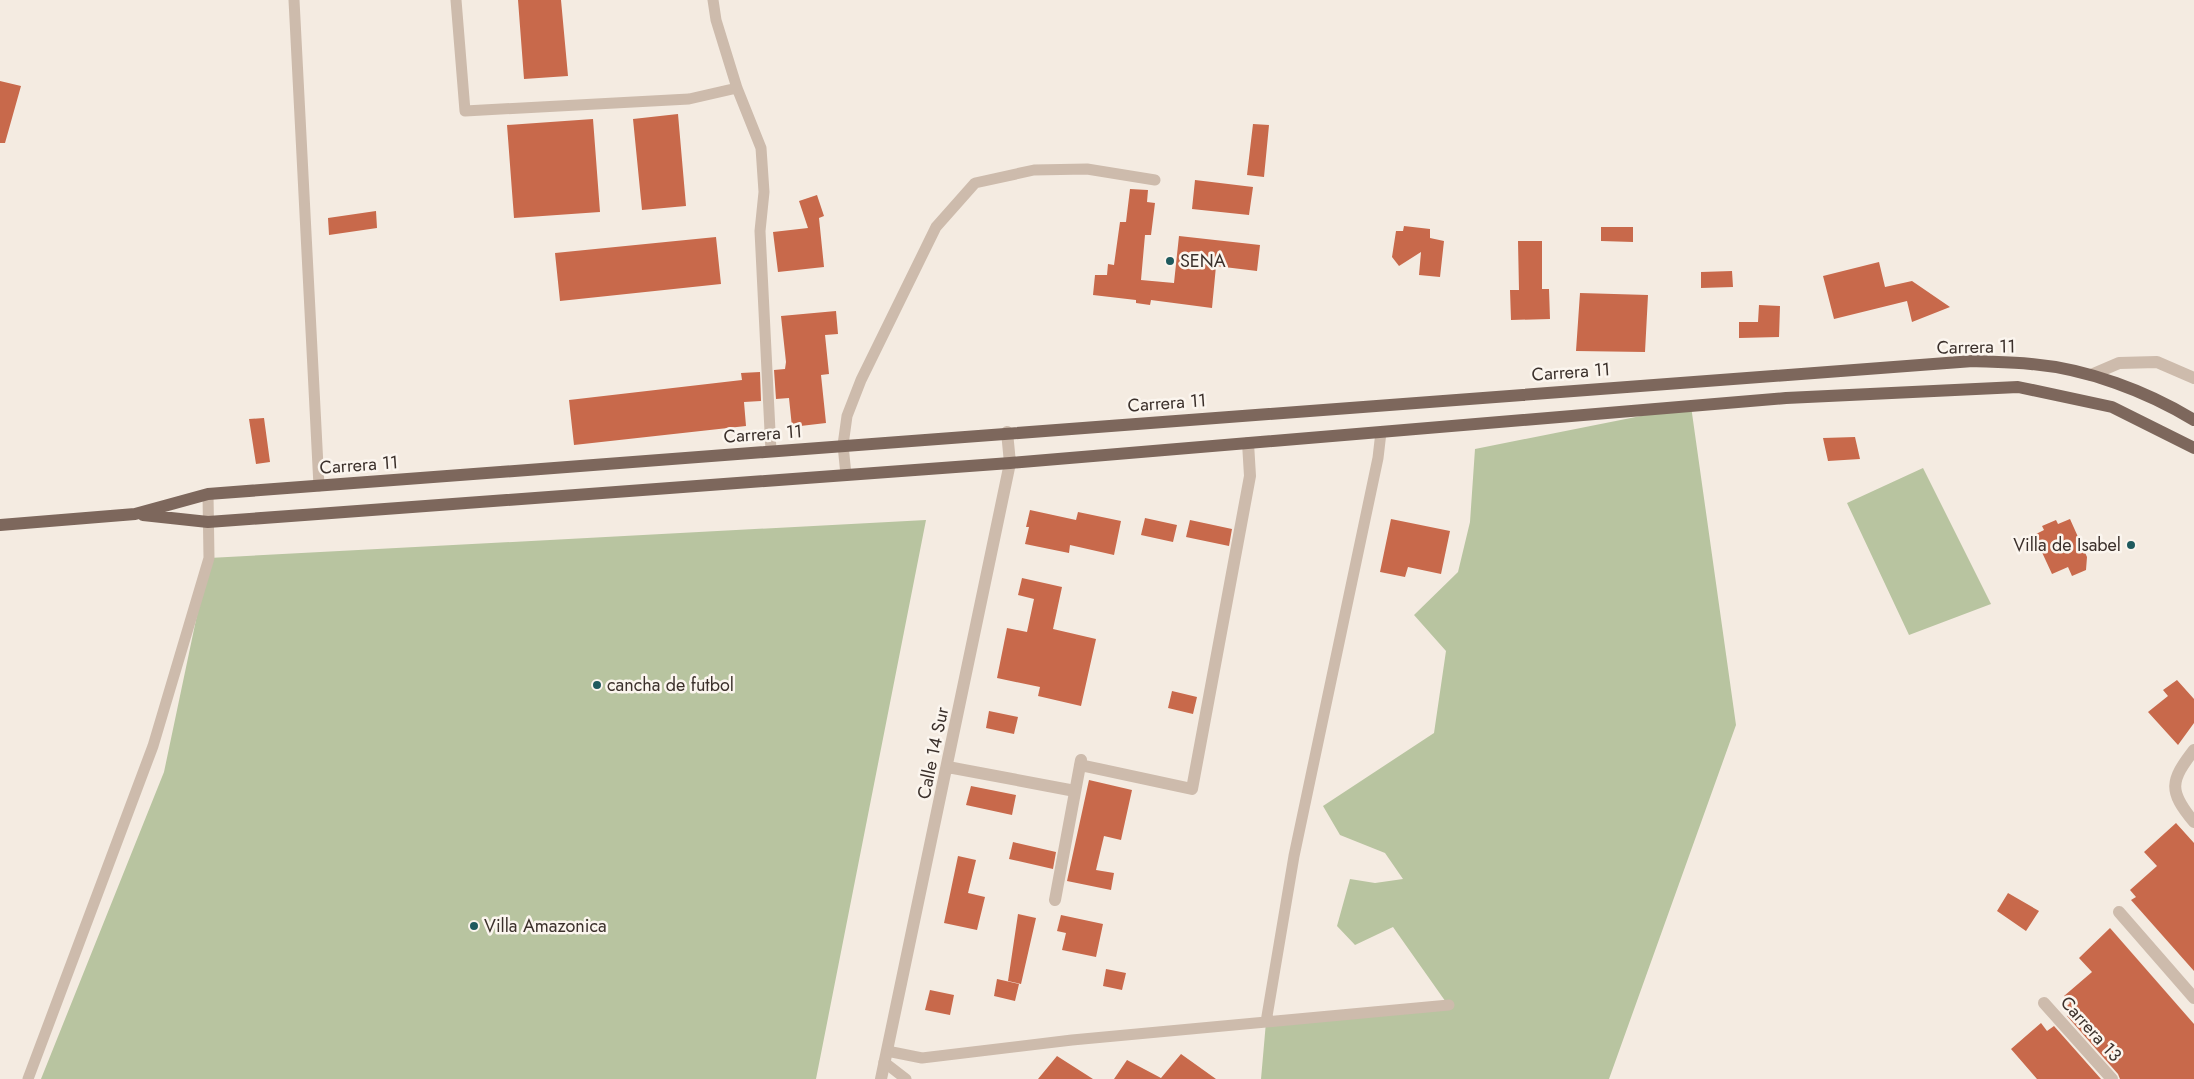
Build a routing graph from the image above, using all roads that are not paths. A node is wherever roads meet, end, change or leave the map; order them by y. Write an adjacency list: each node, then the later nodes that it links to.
1 (294, 0): 17 (lane)
2 (456, 0): 4 (lane)
3 (713, 0): 4 (lane)
4 (737, 88): 14 (lane)
5 (1155, 180): 12 (lane)
6 (2091, 375): 7 (street); 8 (main road, Carrera 11); 9 (main road, Carrera 11)
7 (2194, 378)
8 (2194, 420)
9 (1007, 432): 12 (main road, Carrera 11); 15 (street, Calle 14 Sur)
10 (1381, 432): 11 (main road, Carrera 11); 13 (main road, Carrera 11); 31 (lane)
11 (1248, 443): 15 (main road, Carrera 11); 24 (street)
12 (843, 445): 14 (main road, Carrera 11); 16 (lane)
13 (2194, 448)
14 (771, 451): 17 (main road, Carrera 11)
15 (1010, 463): 16 (main road, Carrera 11); 23 (street, Calle 14 Sur)
16 (846, 475): 20 (main road, Carrera 11)
17 (320, 486): 18 (main road, Carrera 11)
18 (208, 494): 19 (main road, Carrera 11); 20 (lane)
19 (135, 514): 20 (main road, Carrera 11); 21 (main road, Carrera 11)
20 (208, 522): 33 (lane)
21 (0, 525)
22 (2194, 750): 25 (street)
23 (948, 767): 24 (street); 32 (street, Calle 14 Sur)
24 (1075, 791): 26 (street)
25 (2194, 822)
26 (1055, 900)
27 (2119, 912): 28 (street)
28 (2194, 998)
29 (2044, 1003): 36 (street, Carrera 13)
30 (1449, 1005): 31 (lane)
31 (1266, 1022): 32 (lane)
32 (885, 1056): 34 (street, Calle 14 Sur); 35 (lane)
33 (28, 1079)
34 (881, 1079)
35 (906, 1079)
36 (2112, 1079)

